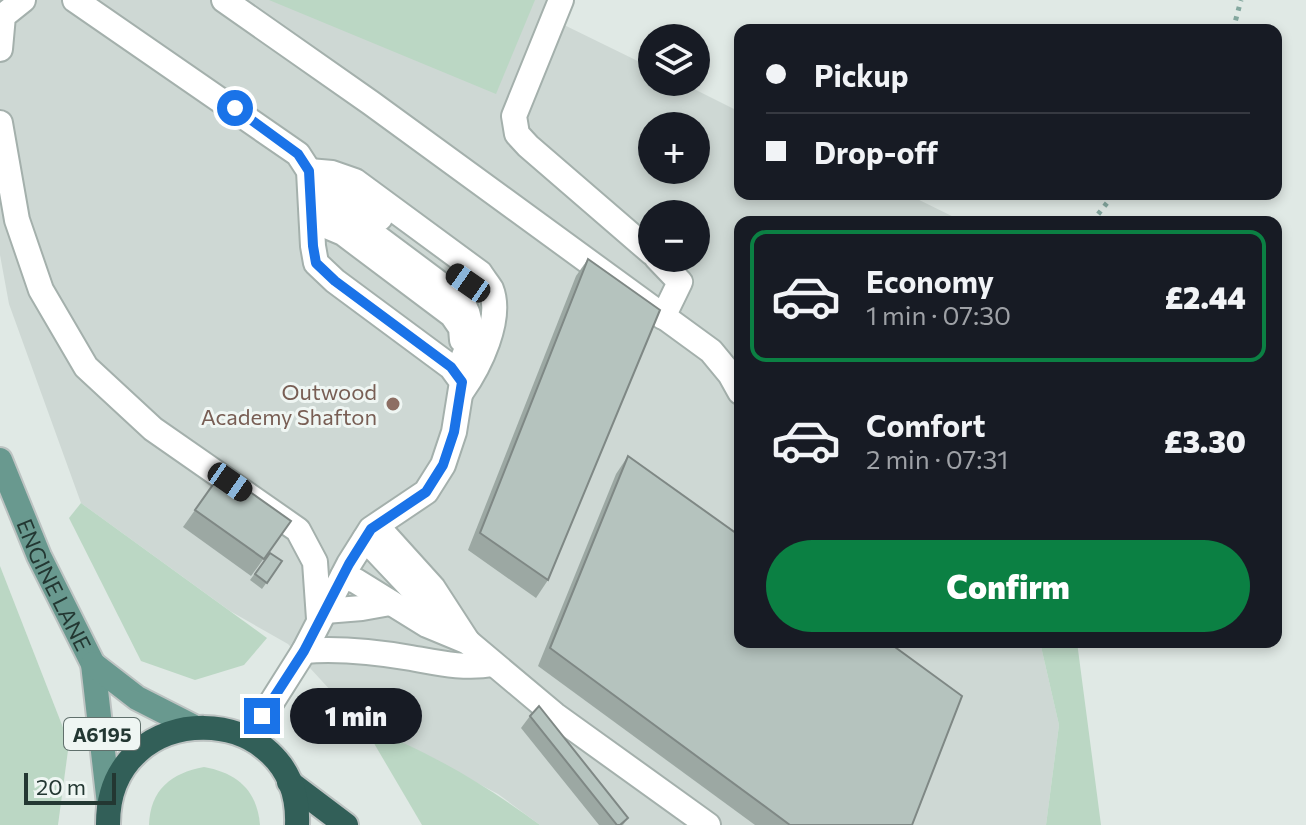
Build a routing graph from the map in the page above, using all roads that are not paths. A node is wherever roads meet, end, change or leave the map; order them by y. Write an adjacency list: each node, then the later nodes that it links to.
1 (23, 0): 5 (street)
2 (75, 0): 7 (street)
3 (224, 0): 10 (street)
4 (561, 0): 8 (street)
5 (0, 49)
6 (0, 123): 16 (street)
7 (311, 204): 11 (street); 11 (street); 11 (street)
8 (638, 241)
9 (670, 272): 10 (street)
10 (663, 317): 12 (street)
11 (455, 375): 14 (street)
12 (734, 381)
13 (0, 460): 19 (main road, ENGINE LANE / A6195)
14 (359, 550): 15 (street); 16 (street); 17 (street); 17 (street)
15 (390, 603): 16 (street); 17 (street)
16 (322, 616): 18 (street)
17 (468, 642): 20 (street)
18 (304, 651): 20 (street); 22 (street)
19 (93, 664): 21 (main road, ENGINE LANE / A6195); 24 (main road, ENGINE LANE / A6195)
20 (493, 664): 27 (street)
21 (192, 726): 22 (highway); 24 (highway)
22 (249, 738): 23 (highway)
23 (289, 782): 25 (highway); 26 (highway)
24 (108, 819)
25 (297, 825)
26 (346, 825)
27 (708, 825)

